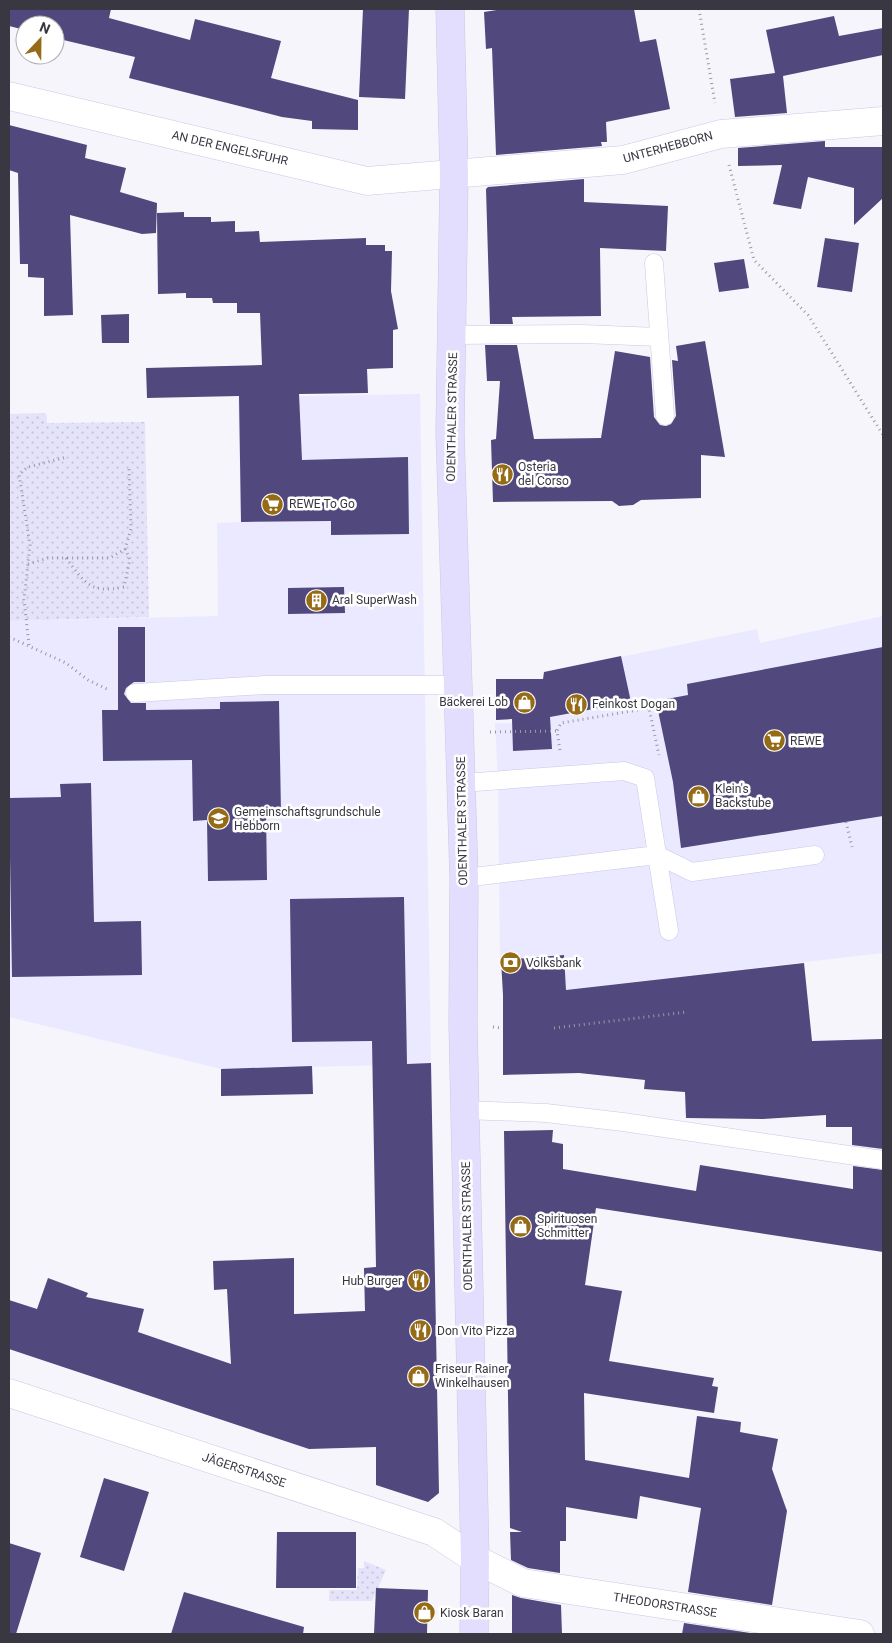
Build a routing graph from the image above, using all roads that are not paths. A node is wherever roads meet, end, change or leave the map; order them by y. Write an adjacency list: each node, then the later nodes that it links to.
1 (450, 9): 4 (main road, ODENTHALER STRASSE)
2 (9, 96): 4 (street, AN DER ENGELSFUHR)
3 (883, 121): 4 (street, UNTERHEBBORN)
4 (454, 175): 6 (main road, ODENTHALER STRASSE)
5 (654, 263): 7 (lane)
6 (453, 335): 7 (lane); 9 (main road, ODENTHALER STRASSE)
7 (659, 337): 8 (lane)
8 (665, 416)
9 (457, 685): 10 (lane); 11 (main road, ODENTHALER STRASSE)
10 (135, 693)
11 (462, 783): 12 (lane); 14 (main road, ODENTHALER STRASSE)
12 (657, 855): 13 (lane); 14 (lane); 15 (lane)
13 (815, 855)
14 (464, 878): 16 (main road, ODENTHALER STRASSE)
15 (668, 931)
16 (464, 1110): 17 (lane); 19 (main road, ODENTHALER STRASSE)
17 (883, 1160)
18 (9, 1393): 19 (street, JÄGERSTRASSE)
19 (475, 1559): 20 (main road, ODENTHALER STRASSE); 21 (street, THEODORSTRASSE)
20 (474, 1634)
21 (860, 1634)

